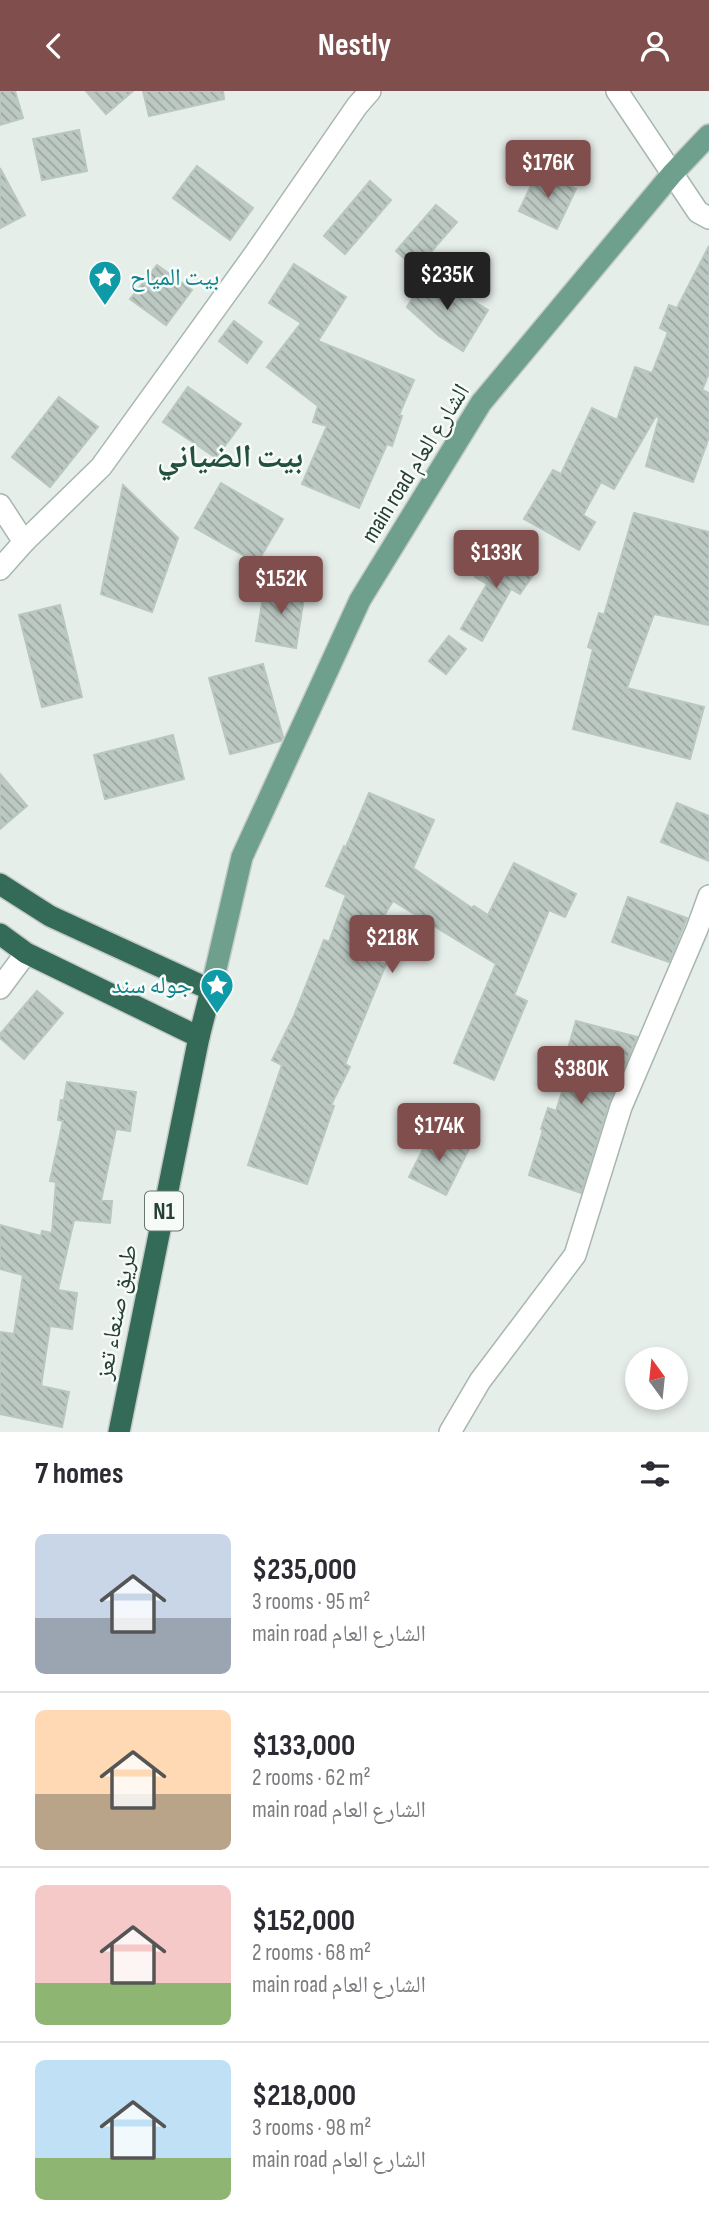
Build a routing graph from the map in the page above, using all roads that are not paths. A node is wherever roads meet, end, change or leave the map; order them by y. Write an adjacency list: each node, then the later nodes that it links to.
1 (617, 91): 4 (street)
2 (357, 96): 7 (street)
3 (709, 135): 4 (main road, main road الشارع العام)
4 (672, 174): 5 (street); 14 (main road, main road الشارع العام)
5 (709, 218)
6 (0, 505): 7 (street)
7 (24, 542): 8 (street)
8 (0, 569)
9 (0, 884): 14 (highway)
10 (709, 896): 17 (street)
11 (0, 934): 12 (highway)
12 (26, 953): 13 (street); 15 (highway)
13 (0, 988)
14 (211, 990): 15 (highway, طريق صنعاء تعز / N1)
15 (199, 1037): 16 (highway, طريق صنعاء تعز / N1)
16 (119, 1432)
17 (450, 1432)

